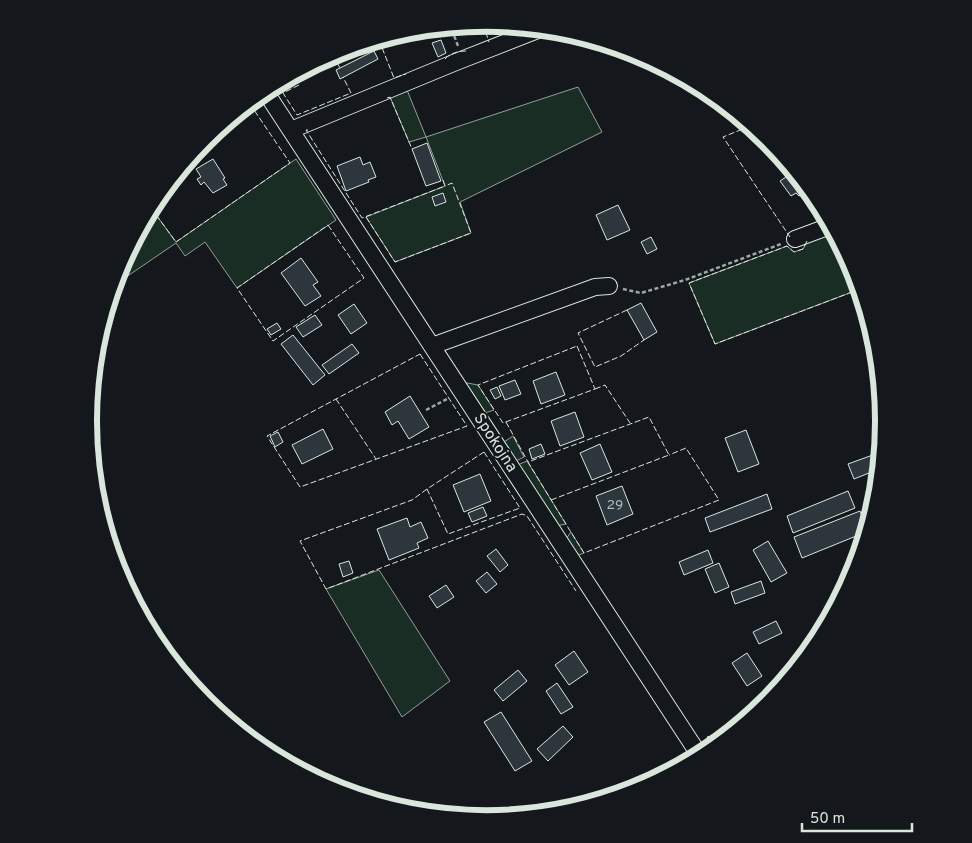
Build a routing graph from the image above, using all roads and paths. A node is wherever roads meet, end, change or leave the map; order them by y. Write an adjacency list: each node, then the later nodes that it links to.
1 (526, 35): 3 (street)
2 (270, 98): 3 (street, Spokojna)
3 (291, 130): 7 (street, Spokojna)
4 (824, 228): 5 (street)
5 (795, 239): 6 (path)
6 (609, 286): 7 (street)
7 (432, 346): 8 (street, Spokojna)
8 (460, 390): 9 (path); 10 (street, Spokojna)
9 (426, 410)
10 (695, 749)

